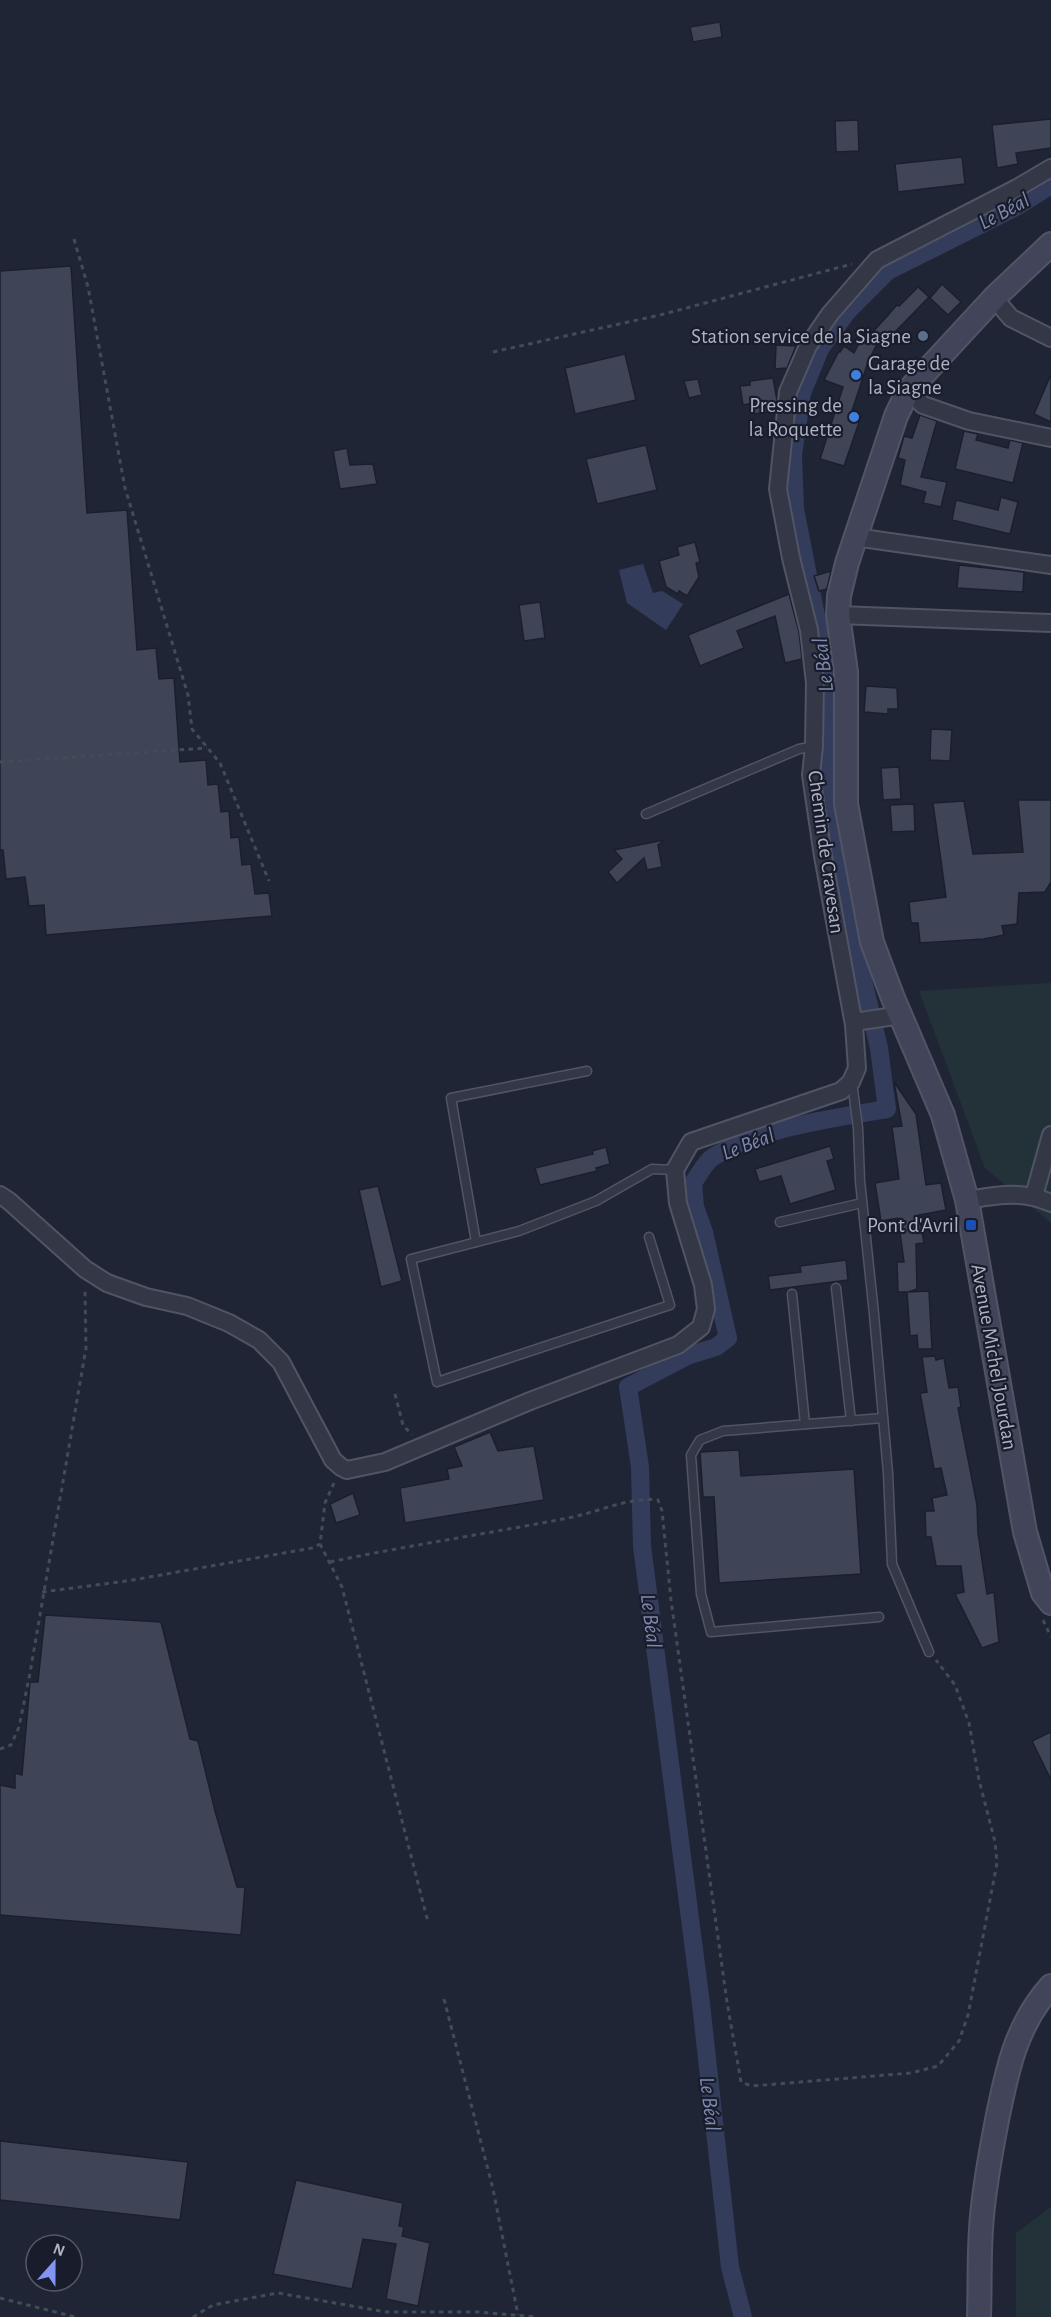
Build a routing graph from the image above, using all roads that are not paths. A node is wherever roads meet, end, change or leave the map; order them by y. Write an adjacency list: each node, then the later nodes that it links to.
1 (1051, 168): 11 (street, Chemin de Cravesan)
2 (1051, 244): 3 (main road, Avenue Michel Jourdan)
3 (994, 298): 4 (street); 5 (main road, Avenue Michel Jourdan)
4 (1051, 338)
5 (908, 391): 6 (street); 7 (main road, Avenue Michel Jourdan)
6 (1051, 438)
7 (855, 537): 8 (street); 9 (main road, Avenue Michel Jourdan)
8 (1051, 565)
9 (838, 615): 10 (street); 13 (main road, Avenue Michel Jourdan)
10 (1051, 623)
11 (814, 746): 12 (lane); 14 (street, Chemin de Cravesan)
12 (646, 814)
13 (892, 1017): 14 (street); 21 (main road, Avenue Michel Jourdan)
14 (858, 1023): 16 (street, Chemin de Cravesan)
15 (587, 1071): 26 (lane)
16 (851, 1082): 18 (street); 22 (lane)
17 (1051, 1135): 20 (street)
18 (675, 1170): 19 (street); 26 (lane)
19 (0, 1195)
20 (1034, 1196): 21 (street); 23 (street)
21 (967, 1200): 32 (main road, Avenue Michel Jourdan)
22 (862, 1203): 24 (lane); 29 (lane)
23 (1051, 1203)
24 (780, 1222)
25 (649, 1237): 26 (lane)
26 (476, 1242)
27 (836, 1288): 30 (lane)
28 (792, 1294): 31 (lane)
29 (883, 1418): 30 (lane); 34 (lane)
30 (851, 1421): 31 (lane)
31 (805, 1424): 33 (lane)
32 (1051, 1603)
33 (879, 1617)
34 (929, 1652)
35 (1051, 1986): 36 (main road)
36 (979, 2317)

